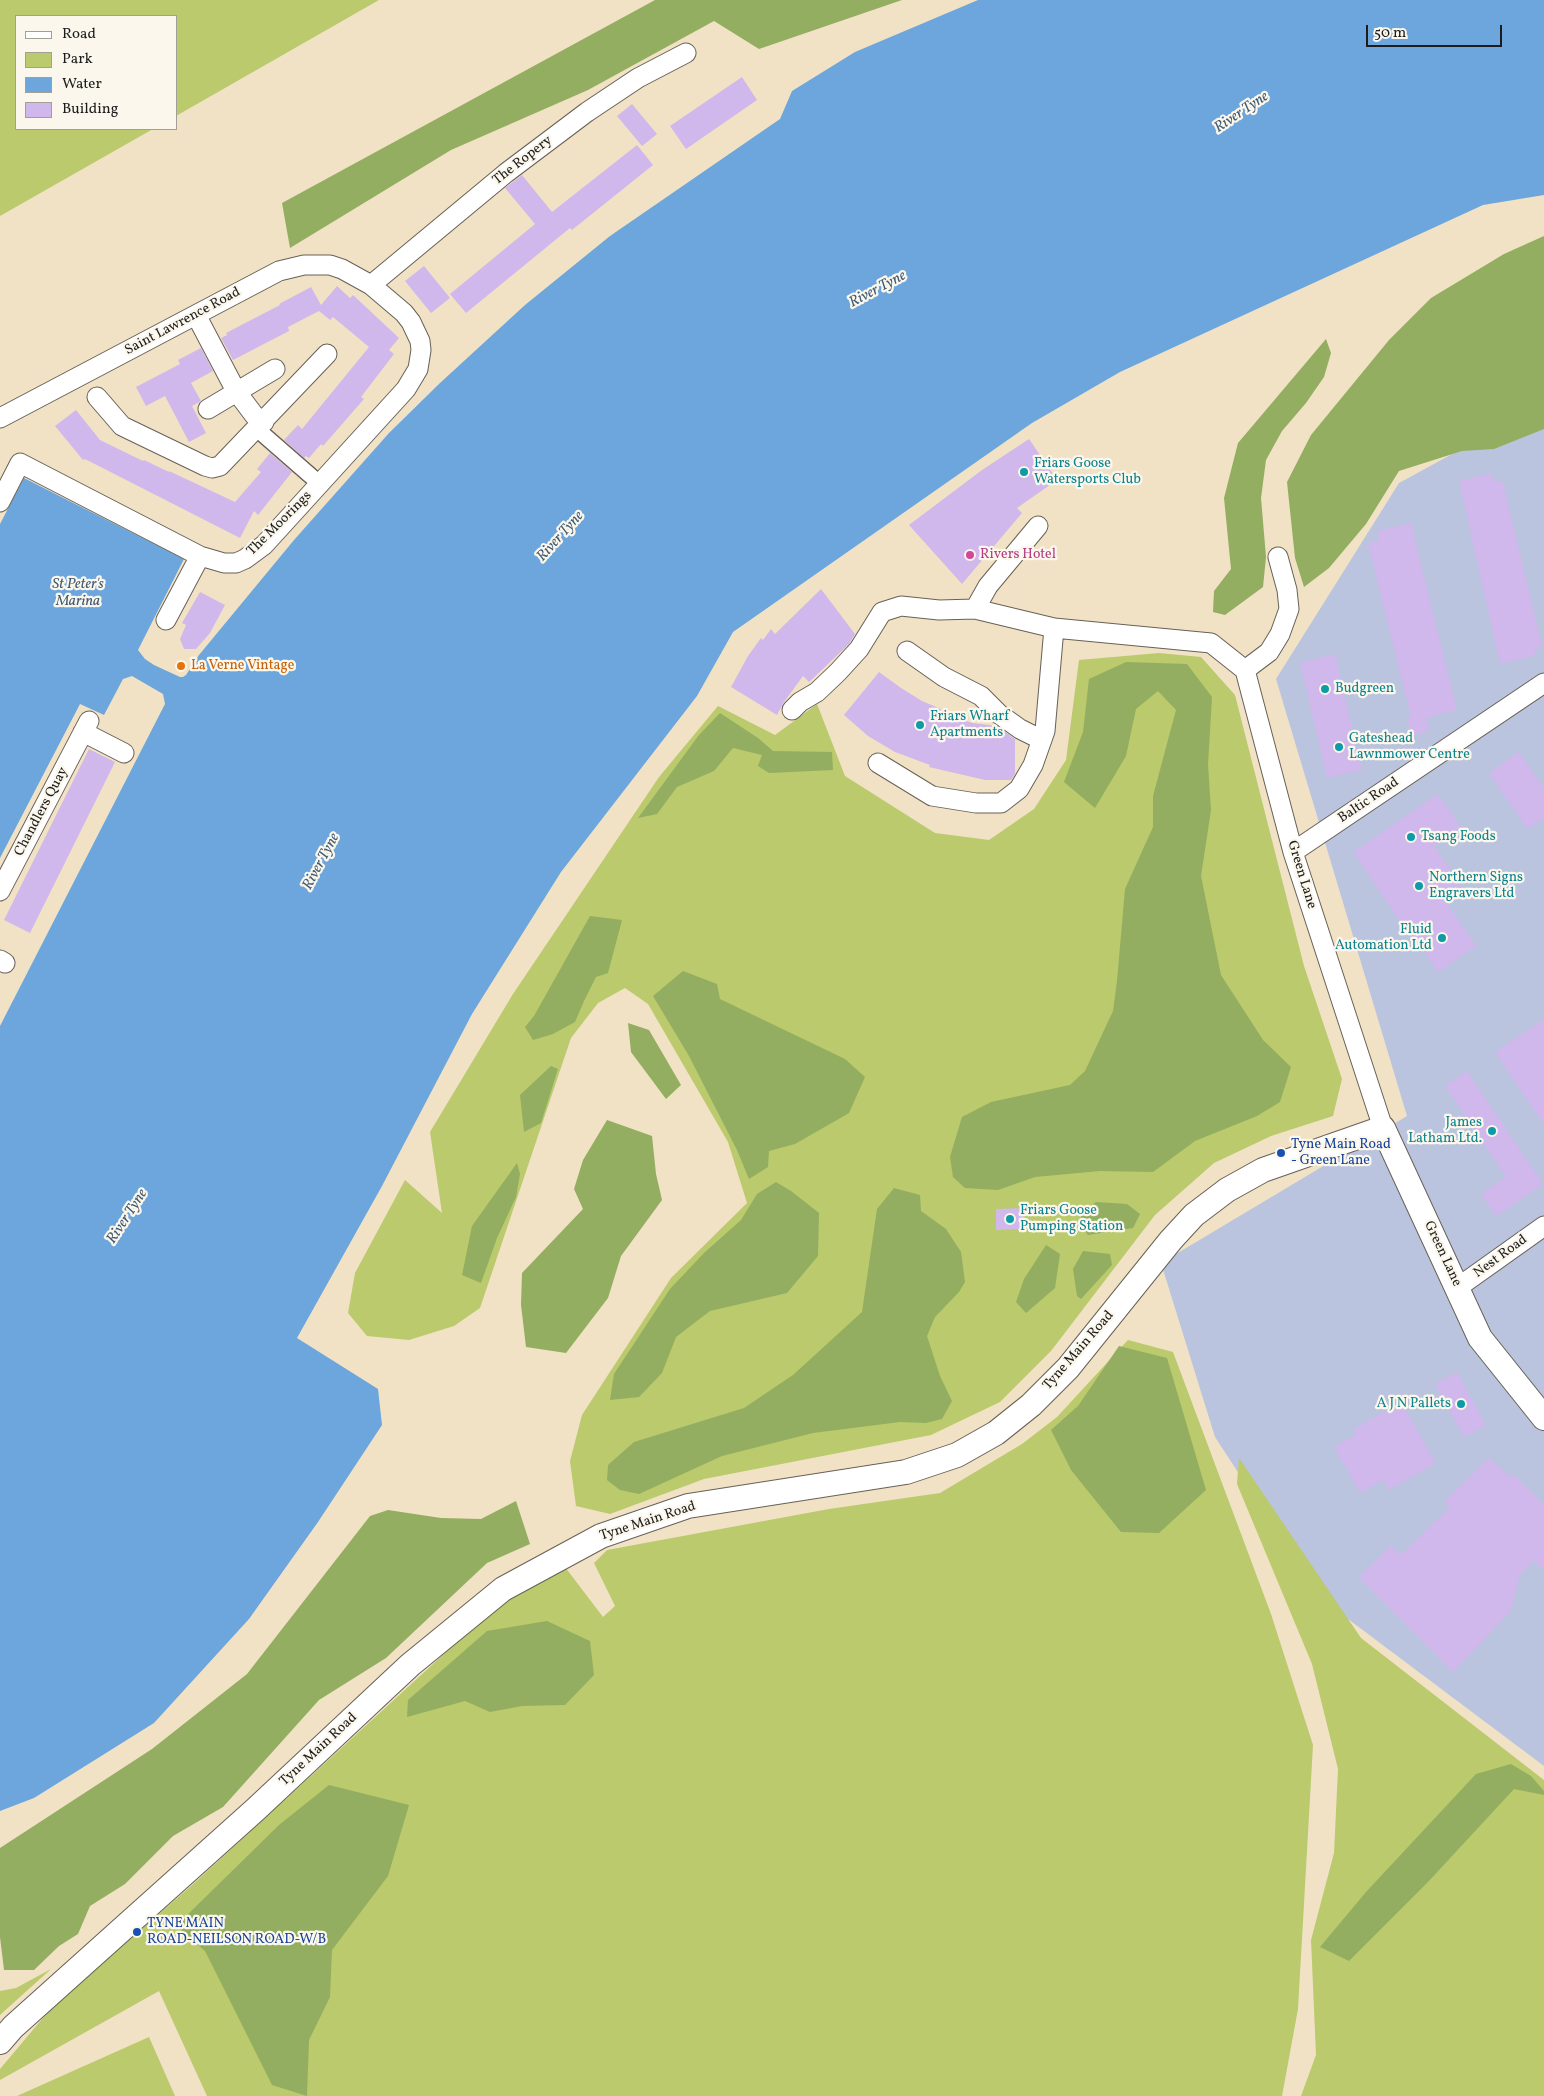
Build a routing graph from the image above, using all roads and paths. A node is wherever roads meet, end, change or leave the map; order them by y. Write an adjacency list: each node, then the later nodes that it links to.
1 (686, 54): 2 (street, The Ropery)
2 (371, 285): 3 (street, Saint Lawrence Road); 11 (street, The Moorings)
3 (196, 315): 6 (street); 9 (street, Saint Lawrence Road)
4 (327, 354): 10 (street)
5 (275, 369): 6 (street)
6 (236, 391): 8 (street); 10 (street)
7 (97, 397): 10 (street)
8 (208, 409)
9 (0, 418)
10 (260, 426): 11 (street)
11 (320, 484): 14 (street, The Moorings)
12 (0, 502): 14 (street, The Moorings)
13 (1038, 526): 16 (street)
14 (200, 556): 17 (street)
15 (1278, 557): 20 (street)
16 (975, 609): 18 (street); 22 (street)
17 (166, 620)
18 (1054, 628): 20 (street); 23 (street)
19 (907, 651): 23 (street)
20 (1245, 670): 26 (street, Green Lane)
21 (1544, 683): 26 (street, Baltic Road)
22 (792, 710)
23 (1042, 740): 25 (street)
24 (124, 753): 27 (street, Chandlers Quay)
25 (878, 763)
26 (1293, 852): 28 (street, Green Lane)
27 (0, 891)
28 (1383, 1128): 30 (street, Green Lane); 32 (street, Tyne Main Road)
29 (1544, 1226): 30 (street, Nest Road)
30 (1457, 1288): 31 (street, Green Lane)
31 (1544, 1418)
32 (0, 2042)

